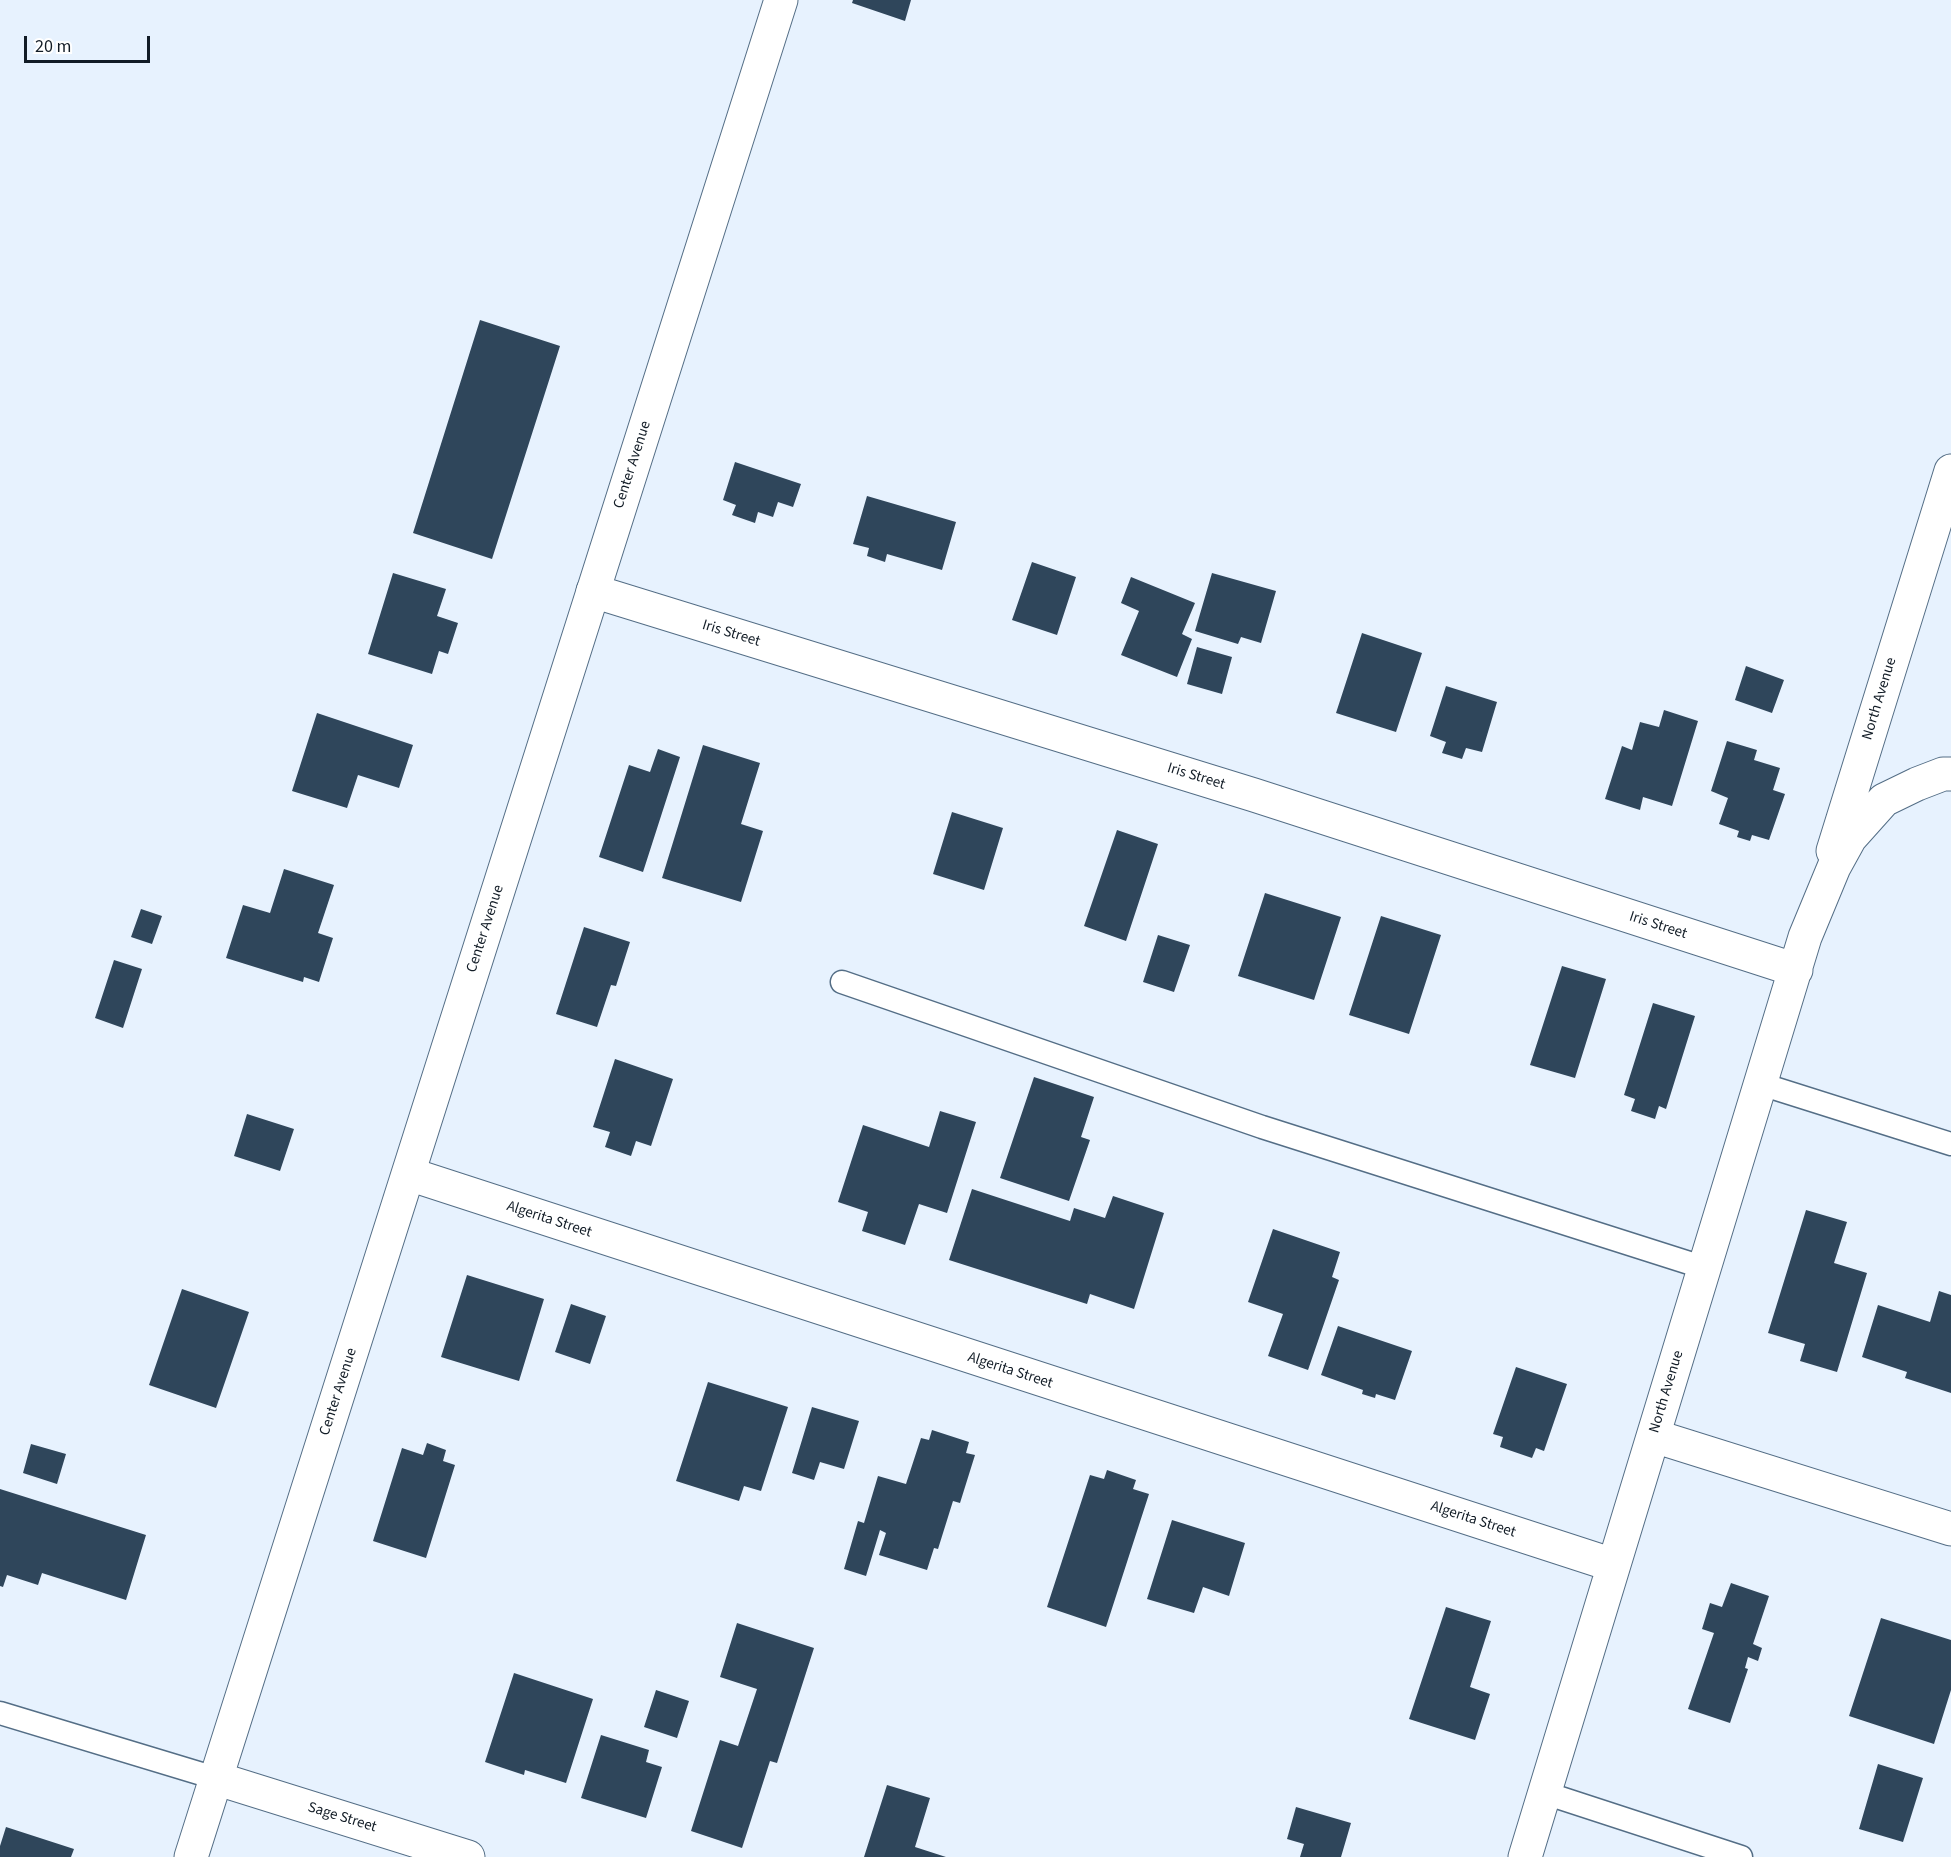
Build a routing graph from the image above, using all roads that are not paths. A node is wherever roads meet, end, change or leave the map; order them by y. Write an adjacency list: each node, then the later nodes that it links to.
1 (781, 0): 3 (street, Center Avenue)
2 (1951, 471): 5 (street, North Avenue)
3 (593, 591): 6 (street, Iris Street); 10 (street, Center Avenue)
4 (1951, 774): 5 (street, North Avenue)
5 (1809, 927): 6 (street, North Avenue)
6 (1796, 970): 8 (street, North Avenue)
7 (842, 982): 11 (lane)
8 (1761, 1083): 9 (lane); 11 (street, North Avenue)
9 (1951, 1144)
10 (409, 1174): 14 (street, Algerita Street); 16 (street, Center Avenue)
11 (1705, 1268): 12 (street, North Avenue)
12 (1654, 1436): 13 (street); 14 (street, North Avenue)
13 (1951, 1528)
14 (1613, 1565): 17 (street, North Avenue)
15 (0, 1713): 16 (lane)
16 (215, 1778): 18 (street, Center Avenue); 19 (street, Sage Street)
17 (1545, 1793): 20 (street, North Avenue); 21 (lane)
18 (191, 1857)
19 (468, 1857)
20 (1525, 1857)
21 (1741, 1857)

